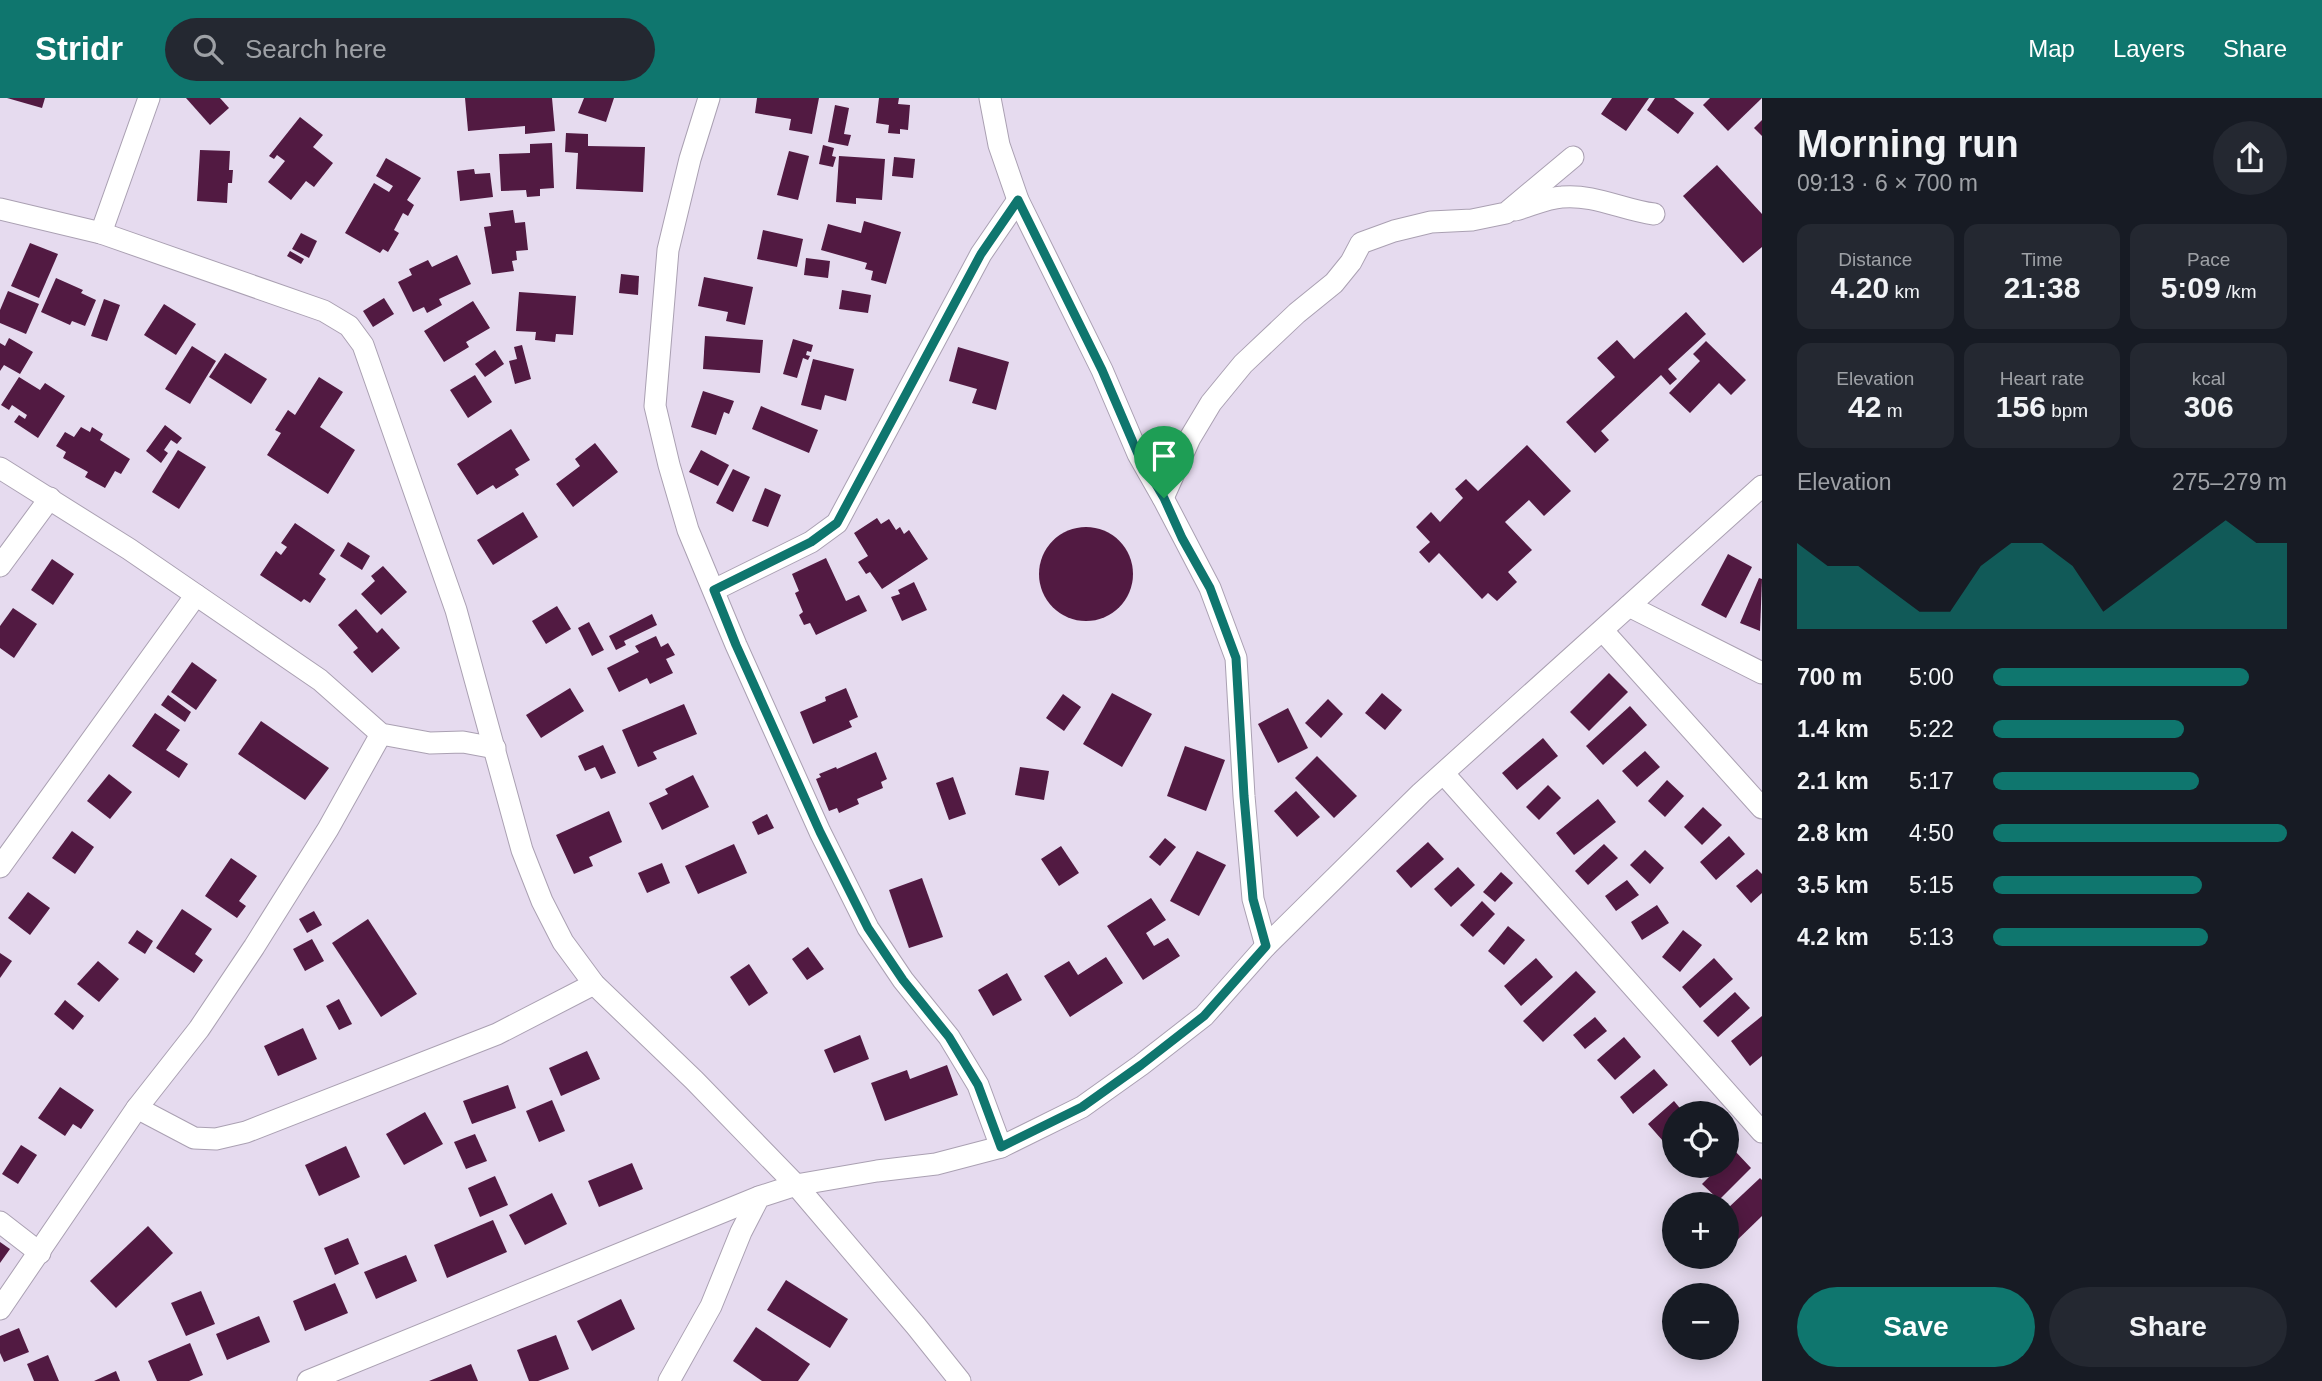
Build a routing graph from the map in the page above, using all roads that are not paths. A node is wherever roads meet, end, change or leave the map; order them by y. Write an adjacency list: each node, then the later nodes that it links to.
1 (149, 98): 9 (street)
2 (709, 98): 15 (street)
3 (990, 98): 5 (street)
4 (1573, 157): 7 (street)
5 (1018, 200): 13 (street); 15 (street)
6 (0, 209): 9 (street)
7 (1506, 213): 8 (street); 13 (street)
8 (1654, 214)
9 (101, 233): 21 (street)
10 (0, 468): 12 (street)
11 (1762, 486): 17 (street)
12 (50, 498): 14 (street); 16 (street)
13 (1164, 498): 25 (street)
14 (0, 566)
15 (714, 590): 29 (street)
16 (196, 595): 20 (street); 24 (street)
17 (1629, 606): 18 (street); 19 (street)
18 (1602, 631): 22 (street); 23 (street)
19 (1762, 673)
20 (381, 734): 21 (street); 27 (street)
21 (495, 748): 26 (street)
22 (1444, 774): 25 (street); 28 (street)
23 (1762, 808)
24 (0, 867)
25 (1266, 946): 29 (street)
26 (594, 984): 27 (street); 30 (street)
27 (137, 1108): 33 (street)
28 (1762, 1132)
29 (1001, 1147): 30 (street)
30 (796, 1185): 31 (street); 37 (street)
31 (759, 1197): 35 (street); 36 (street)
32 (0, 1222): 33 (street)
33 (40, 1253): 34 (street)
34 (0, 1309)
35 (308, 1381)
36 (669, 1381)
37 (960, 1381)

